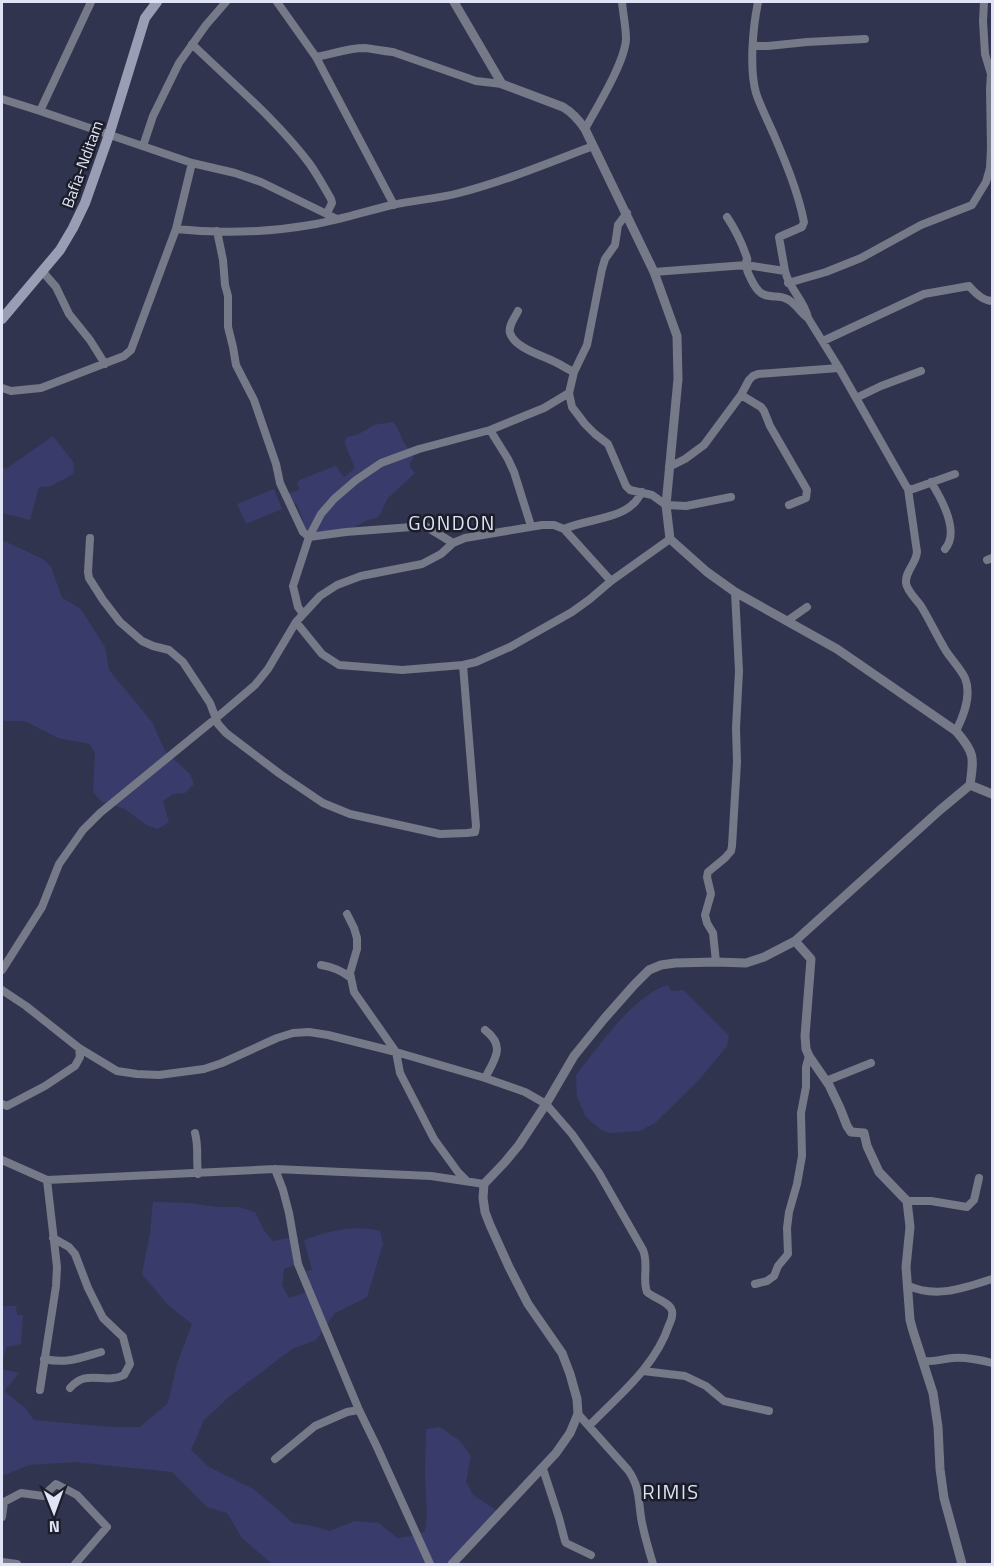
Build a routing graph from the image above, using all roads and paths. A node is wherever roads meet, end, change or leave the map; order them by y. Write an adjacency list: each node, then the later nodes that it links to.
1 (88, 2): 16 (street)
2 (157, 2): 19 (main road, Bafia-Nditam)
3 (226, 2): 10 (street)
4 (277, 2): 12 (street)
5 (454, 2): 14 (street)
6 (622, 2): 18 (street)
7 (758, 2): 11 (street)
8 (984, 2): 13 (street)
9 (865, 39): 11 (street)
10 (192, 44): 20 (street); 24 (street)
11 (753, 46): 32 (street)
12 (316, 57): 14 (street); 23 (street)
13 (992, 72): 17 (street)
14 (502, 84): 18 (street)
15 (2, 99): 16 (street)
16 (40, 111): 19 (street)
17 (992, 119): 34 (street)
18 (585, 129): 21 (street)
19 (109, 135): 20 (street); 31 (main road, Bafia-Nditam)
20 (143, 146): 22 (street)
21 (592, 146): 23 (street); 25 (street)
22 (192, 163): 24 (street); 28 (street)
23 (394, 205): 27 (street)
24 (327, 213): 27 (street)
25 (627, 213): 33 (street); 43 (street)
26 (727, 217): 30 (street)
27 (337, 219): 29 (street)
28 (176, 229): 29 (street); 40 (street)
29 (218, 231): 59 (street)
30 (746, 265): 32 (street); 33 (street); 37 (street)
31 (42, 271): 38 (main road, Bafia-Nditam); 40 (street)
32 (785, 271): 34 (street)
33 (654, 272): 49 (street)
34 (788, 283): 37 (street)
35 (993, 301): 39 (street)
36 (518, 311): 43 (street)
37 (808, 318): 39 (street)
38 (2, 320)
39 (823, 341): 41 (street)
40 (105, 364): 44 (street)
41 (839, 368): 46 (street); 47 (street)
42 (921, 371): 47 (street)
43 (574, 372): 45 (street)
44 (2, 388)
45 (569, 393): 48 (street); 53 (street)
46 (741, 396): 49 (street); 56 (street)
47 (856, 398): 52 (street)
48 (490, 430): 57 (street); 59 (street)
49 (669, 467): 55 (street)
50 (955, 474): 51 (street)
51 (931, 482): 52 (street); 63 (street)
52 (908, 489): 72 (street)
53 (642, 492): 55 (street); 58 (street)
54 (731, 497): 55 (street)
55 (666, 505): 61 (street)
56 (789, 505)
57 (531, 526): 58 (street); 62 (street)
58 (564, 529): 64 (street)
59 (309, 537): 62 (street); 67 (street)
60 (90, 538): 71 (street)
61 (670, 539): 64 (street); 65 (street)
62 (453, 543): 67 (street)
63 (945, 549)
64 (610, 581): 70 (street)
65 (735, 592): 68 (street); 77 (street)
66 (807, 607): 68 (street)
67 (303, 614): 69 (street)
68 (787, 621): 72 (street)
69 (296, 622): 70 (street); 71 (street)
70 (463, 665): 71 (street)
71 (215, 719): 79 (street)
72 (956, 731): 73 (street)
73 (970, 785): 74 (street); 76 (street)
74 (993, 794)
75 (347, 914): 80 (street)
76 (795, 942): 77 (street); 85 (street)
77 (716, 962): 90 (street)
78 (321, 965): 80 (street)
79 (2, 970)
80 (351, 978): 84 (street)
81 (2, 990): 83 (street)
82 (485, 1030): 87 (street)
83 (79, 1048): 84 (street); 89 (street)
84 (396, 1052): 87 (street); 97 (street)
85 (809, 1056): 88 (street); 102 (street)
86 (871, 1063): 88 (street)
87 (485, 1078): 90 (street)
88 (826, 1081): 99 (street)
89 (2, 1104)
90 (546, 1104): 98 (street); 108 (street)
91 (195, 1133): 94 (street)
92 (2, 1160): 96 (street)
93 (275, 1169): 94 (street); 97 (street); 111 (street)
94 (198, 1174): 96 (street)
95 (979, 1178): 99 (street)
96 (48, 1180): 100 (street)
97 (467, 1181): 98 (street)
98 (484, 1184): 113 (street)
99 (907, 1201): 103 (street)
100 (53, 1238): 105 (street); 109 (street)
101 (993, 1279): 103 (street)
102 (755, 1284)
103 (907, 1286): 106 (street)
104 (101, 1352): 105 (street)
105 (44, 1359): 110 (street)
106 (923, 1361): 107 (street); 125 (street)
107 (993, 1363)
108 (643, 1371): 112 (street); 114 (street)
109 (70, 1388)
110 (40, 1390)
111 (359, 1410): 115 (street); 122 (street)
112 (769, 1411)
113 (578, 1414): 114 (street); 116 (street)
114 (589, 1426): 124 (street)
115 (274, 1459)
116 (543, 1469): 118 (street); 123 (street)
117 (2, 1513): 121 (street)
118 (591, 1555)
119 (2, 1562): 120 (street)
120 (17, 1564)
121 (75, 1564)
122 (430, 1564)
123 (452, 1564)
124 (653, 1564)
125 (962, 1564)

